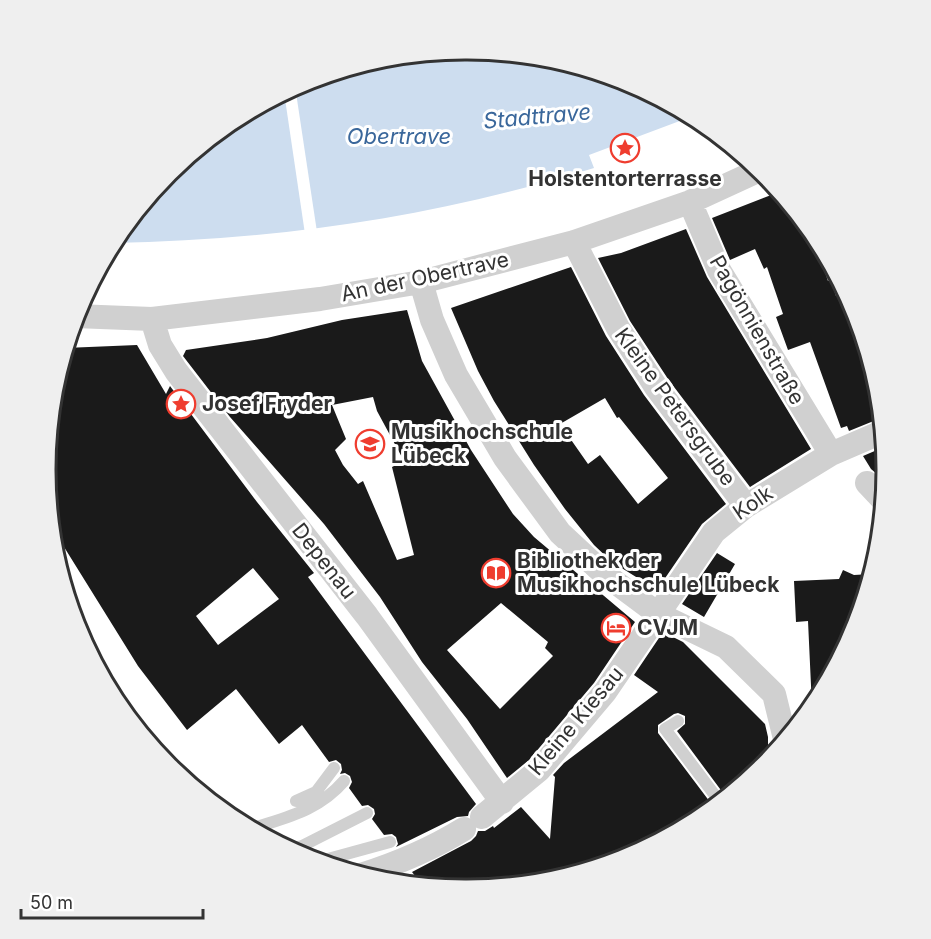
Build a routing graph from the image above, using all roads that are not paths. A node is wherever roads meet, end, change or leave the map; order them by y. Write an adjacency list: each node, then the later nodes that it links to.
1 (750, 175): 2 (street, An der Obertrave)
2 (690, 202): 3 (street, An der Obertrave); 8 (street, Pagönnienstraße)
3 (574, 242): 4 (street, An der Obertrave); 9 (street, Kleine Petersgrube)
4 (421, 282): 6 (street, An der Obertrave); 10 (street)
5 (86, 316): 6 (street, An der Obertrave)
6 (152, 319): 18 (street, Depenau)
7 (874, 435): 8 (street, Kolk)
8 (831, 454): 9 (street, Kolk)
9 (746, 506): 10 (street, Kolk)
10 (658, 614): 12 (street); 18 (street, Kleine Kiesau)
11 (678, 721): 15 (lane)
12 (783, 729)
13 (334, 768): 16 (lane)
14 (344, 781): 19 (lane)
15 (715, 795)
16 (296, 801)
17 (368, 813): 21 (lane)
18 (487, 817): 23 (street, Kleine Kiesau)
19 (262, 826)
20 (390, 842): 22 (lane)
21 (303, 845)
22 (333, 858)
23 (377, 870)

